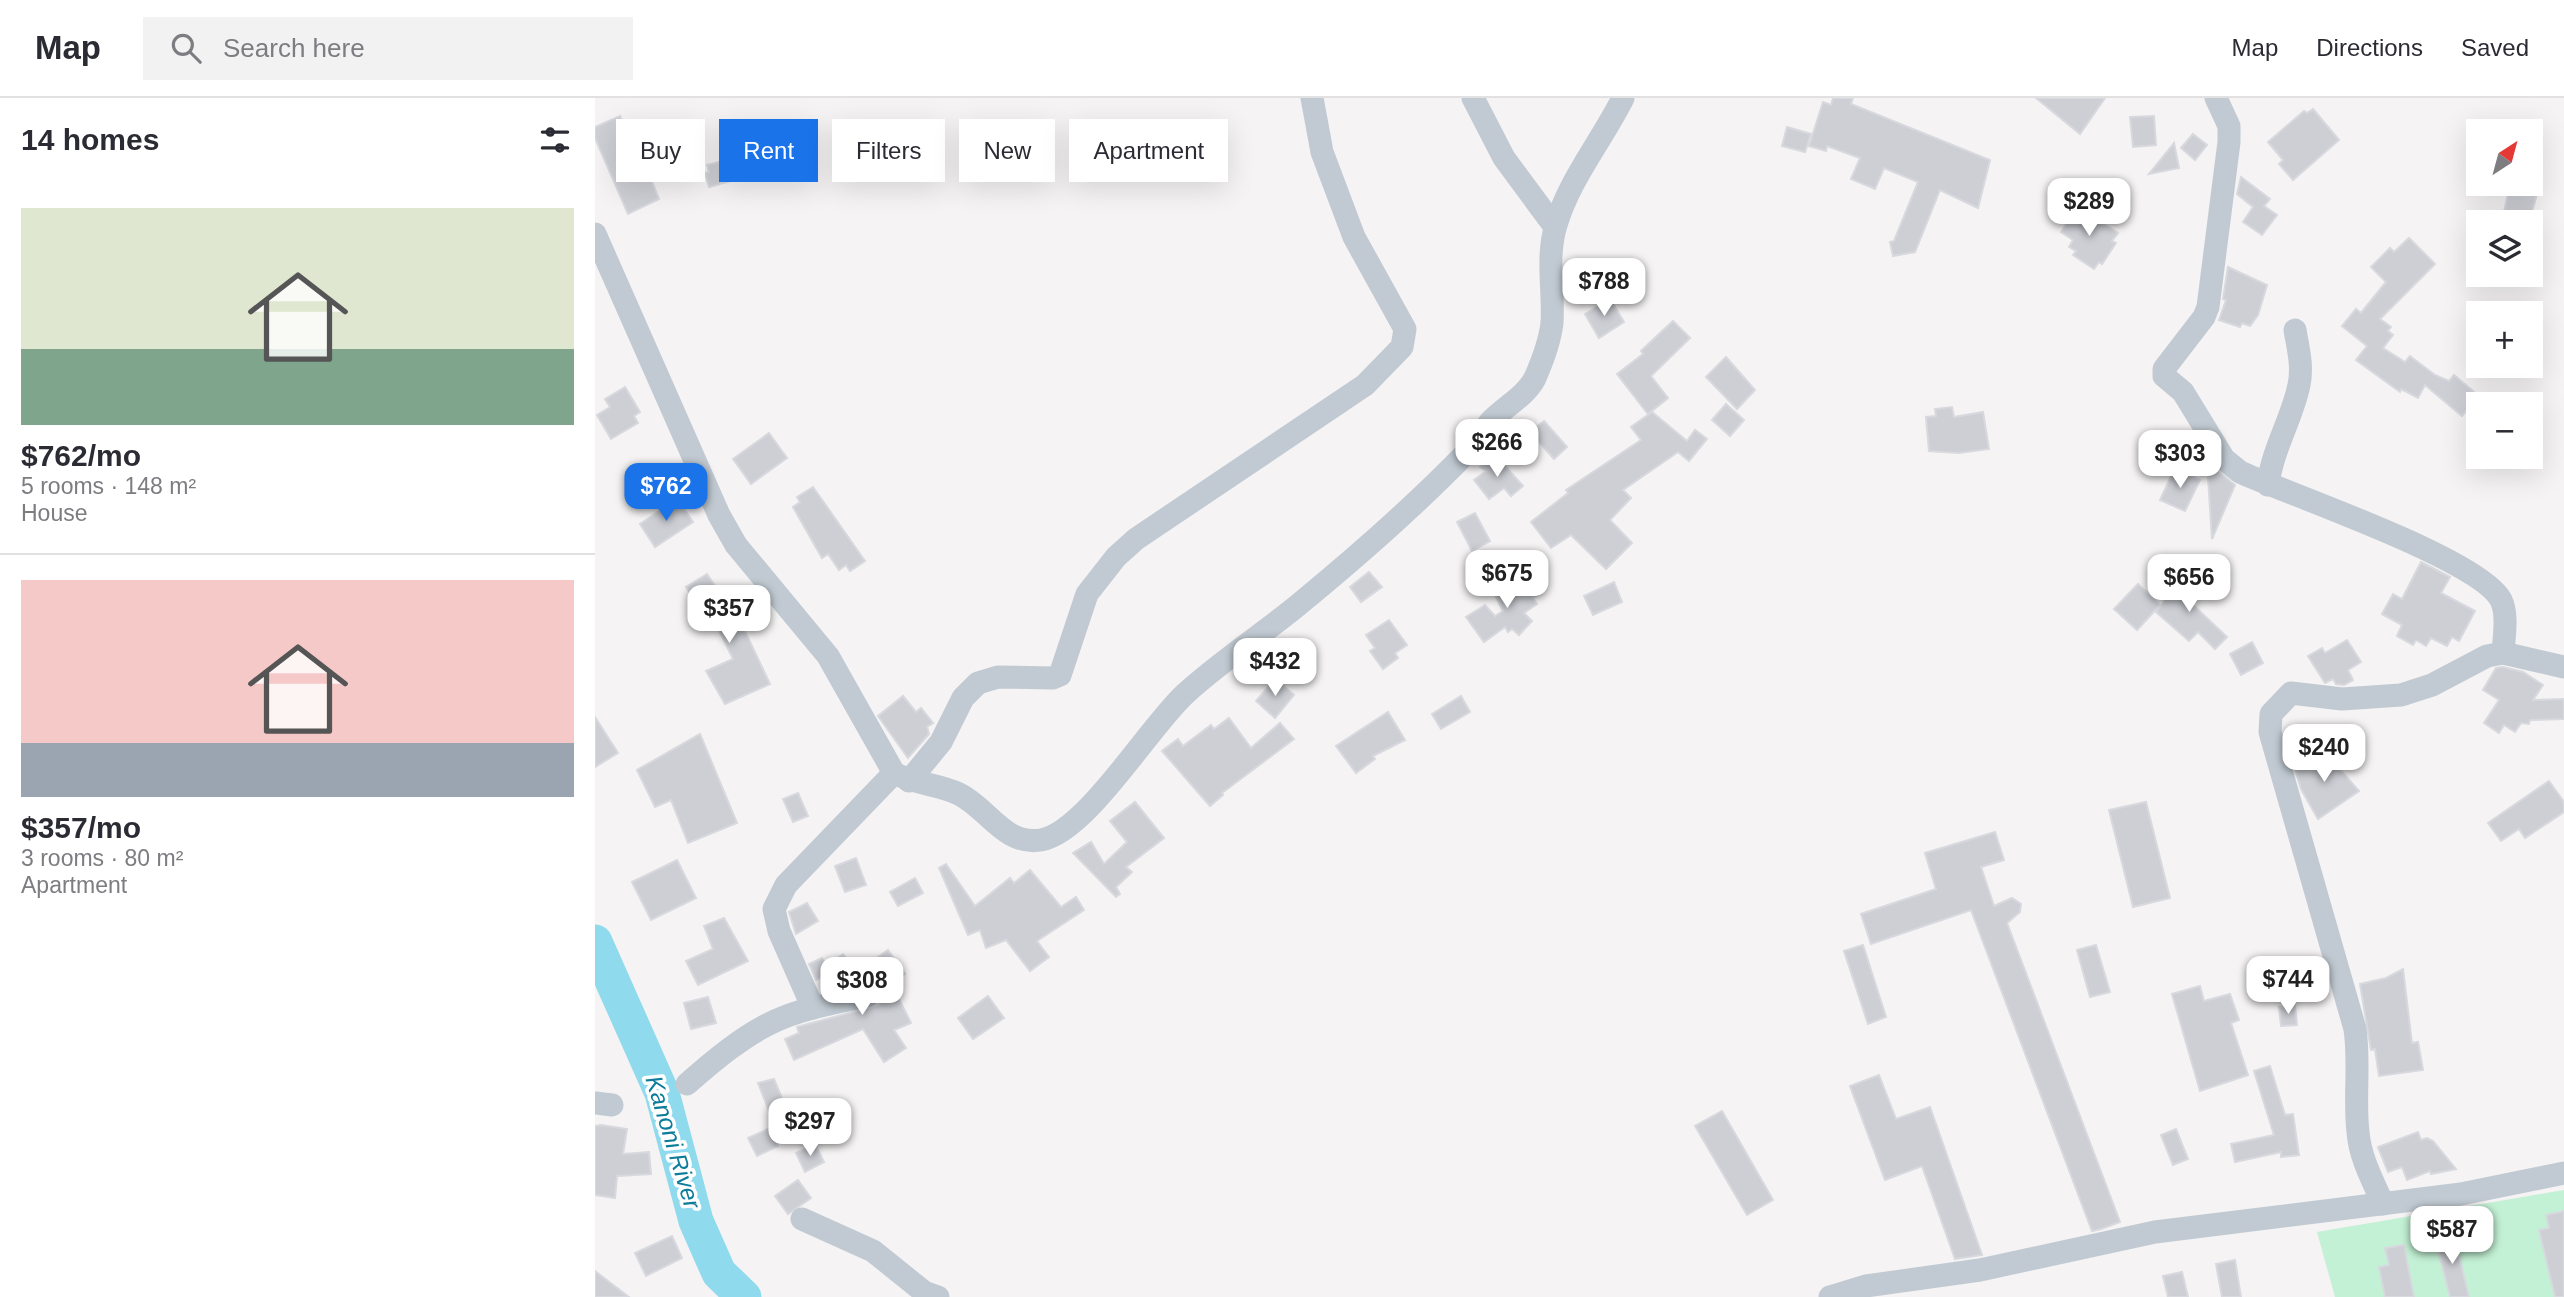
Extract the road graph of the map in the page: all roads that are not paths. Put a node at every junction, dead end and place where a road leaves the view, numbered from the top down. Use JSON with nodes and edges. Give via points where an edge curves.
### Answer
{"nodes":[{"id":1,"x":1311,"y":98,"type":"edge"},
{"id":2,"x":1472,"y":98,"type":"edge"},
{"id":3,"x":1623,"y":98,"type":"edge"},
{"id":4,"x":2216,"y":98,"type":"edge"},
{"id":5,"x":1555,"y":227,"type":"junction"},
{"id":6,"x":595,"y":234,"type":"edge"},
{"id":7,"x":2295,"y":330,"type":"dead end"},
{"id":8,"x":2268,"y":485,"type":"junction"},
{"id":9,"x":2503,"y":653,"type":"junction"},
{"id":10,"x":2564,"y":667,"type":"edge"},
{"id":11,"x":901,"y":777,"type":"junction"},
{"id":12,"x":869,"y":995,"type":"dead end"},
{"id":13,"x":813,"y":1007,"type":"junction"},
{"id":14,"x":687,"y":1084,"type":"dead end"},
{"id":15,"x":2564,"y":1173,"type":"edge"},
{"id":16,"x":2383,"y":1204,"type":"junction"},
{"id":17,"x":802,"y":1219,"type":"dead end"},
{"id":18,"x":938,"y":1297,"type":"edge"},
{"id":19,"x":1830,"y":1297,"type":"edge"}],
"edges":[{"from":1,"to":11,"type":"street","via":[[1322,152],[1354,237],[1405,330],[1402,347],[1365,386],[1136,539],[1087,594],[1060,675],[998,677],[978,683],[963,698],[941,742]]},
{"from":2,"to":5,"type":"street","via":[[1504,158]]},
{"from":3,"to":5,"type":"street"},
{"from":4,"to":8,"type":"street","via":[[2229,126],[2229,142],[2208,307],[2164,369],[2164,376],[2183,392],[2224,459]]},
{"from":5,"to":11,"type":"street","via":[[1552,323],[1528,389],[1373,541],[1185,694],[1079,816],[1057,834],[1022,840],[1009,835],[984,810],[957,793]]},
{"from":6,"to":11,"type":"street","via":[[719,515],[736,545],[828,656]]},
{"from":7,"to":8,"type":"street","via":[[2300,383]]},
{"from":8,"to":9,"type":"street","via":[[2409,541],[2484,582],[2502,601]]},
{"from":9,"to":10,"type":"street"},
{"from":9,"to":16,"type":"street","via":[[2401,695],[2342,699],[2291,693],[2271,715],[2270,732],[2355,1029],[2358,1132],[2363,1160]]},
{"from":11,"to":13,"type":"street","via":[[786,885],[775,901],[779,931]]},
{"from":12,"to":13,"type":"street"},
{"from":13,"to":14,"type":"street","via":[[774,1021]]},
{"from":15,"to":16,"type":"street"},
{"from":16,"to":19,"type":"street","via":[[2155,1232],[1980,1270],[1866,1286]]},
{"from":17,"to":18,"type":"street","via":[[873,1251],[924,1292]]}]}
